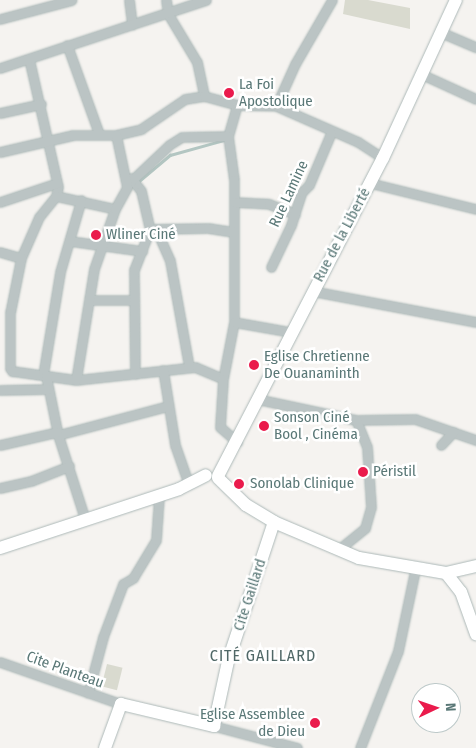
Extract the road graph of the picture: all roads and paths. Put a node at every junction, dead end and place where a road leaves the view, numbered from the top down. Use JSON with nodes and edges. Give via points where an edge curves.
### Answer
{"nodes":[{"id":1,"x":72,"y":0,"type":"edge"},
{"id":2,"x":129,"y":0,"type":"edge"},
{"id":3,"x":166,"y":0,"type":"edge"},
{"id":4,"x":206,"y":0,"type":"edge"},
{"id":5,"x":332,"y":0,"type":"edge"},
{"id":6,"x":456,"y":0,"type":"edge"},
{"id":7,"x":168,"y":14,"type":"junction"},
{"id":8,"x":0,"y":19,"type":"edge"},
{"id":9,"x":132,"y":26,"type":"junction"},
{"id":10,"x":440,"y":32,"type":"junction"},
{"id":11,"x":68,"y":45,"type":"junction"},
{"id":12,"x":476,"y":47,"type":"edge"},
{"id":13,"x":29,"y":59,"type":"junction"},
{"id":14,"x":0,"y":68,"type":"edge"},
{"id":15,"x":422,"y":74,"type":"junction"},
{"id":16,"x":204,"y":96,"type":"junction"},
{"id":17,"x":476,"y":98,"type":"edge"},
{"id":18,"x":41,"y":104,"type":"junction"},
{"id":19,"x":237,"y":105,"type":"junction"},
{"id":20,"x":276,"y":106,"type":"junction"},
{"id":21,"x":0,"y":114,"type":"edge"},
{"id":22,"x":331,"y":133,"type":"junction"},
{"id":23,"x":99,"y":134,"type":"junction"},
{"id":24,"x":116,"y":135,"type":"junction"},
{"id":25,"x":48,"y":140,"type":"junction"},
{"id":26,"x":229,"y":140,"type":"junction"},
{"id":27,"x":0,"y":152,"type":"edge"},
{"id":28,"x":383,"y":158,"type":"junction"},
{"id":29,"x":57,"y":182,"type":"junction"},
{"id":30,"x":129,"y":182,"type":"junction"},
{"id":31,"x":370,"y":183,"type":"junction"},
{"id":32,"x":56,"y":196,"type":"junction"},
{"id":33,"x":81,"y":200,"type":"junction"},
{"id":34,"x":0,"y":202,"type":"edge"},
{"id":35,"x":234,"y":202,"type":"junction"},
{"id":36,"x":115,"y":209,"type":"junction"},
{"id":37,"x":476,"y":210,"type":"edge"},
{"id":38,"x":295,"y":214,"type":"junction"},
{"id":39,"x":150,"y":229,"type":"junction"},
{"id":40,"x":234,"y":232,"type":"junction"},
{"id":41,"x":70,"y":241,"type":"junction"},
{"id":42,"x":102,"y":246,"type":"junction"},
{"id":43,"x":142,"y":250,"type":"junction"},
{"id":44,"x":0,"y":252,"type":"edge"},
{"id":45,"x":22,"y":258,"type":"junction"},
{"id":46,"x":271,"y":267,"type":"dead end"},
{"id":47,"x":312,"y":291,"type":"junction"},
{"id":48,"x":89,"y":300,"type":"junction"},
{"id":49,"x":134,"y":300,"type":"junction"},
{"id":50,"x":234,"y":322,"type":"junction"},
{"id":51,"x":476,"y":322,"type":"edge"},
{"id":52,"x":291,"y":332,"type":"junction"},
{"id":53,"x":189,"y":367,"type":"junction"},
{"id":54,"x":163,"y":370,"type":"junction"},
{"id":55,"x":135,"y":374,"type":"junction"},
{"id":56,"x":44,"y":376,"type":"junction"},
{"id":57,"x":76,"y":380,"type":"junction"},
{"id":58,"x":223,"y":380,"type":"junction"},
{"id":59,"x":48,"y":388,"type":"junction"},
{"id":60,"x":0,"y":390,"type":"edge"},
{"id":61,"x":258,"y":399,"type":"junction"},
{"id":62,"x":168,"y":406,"type":"junction"},
{"id":63,"x":356,"y":420,"type":"junction"},
{"id":64,"x":454,"y":432,"type":"junction"},
{"id":65,"x":58,"y":434,"type":"junction"},
{"id":66,"x":476,"y":440,"type":"edge"},
{"id":67,"x":237,"y":442,"type":"junction"},
{"id":68,"x":0,"y":445,"type":"edge"},
{"id":69,"x":441,"y":445,"type":"dead end"},
{"id":70,"x":69,"y":466,"type":"junction"},
{"id":71,"x":211,"y":478,"type":"junction"},
{"id":72,"x":0,"y":488,"type":"edge"},
{"id":73,"x":159,"y":496,"type":"junction"},
{"id":74,"x":85,"y":519,"type":"junction"},
{"id":75,"x":274,"y":522,"type":"junction"},
{"id":76,"x":0,"y":548,"type":"edge"},
{"id":77,"x":338,"y":550,"type":"junction"},
{"id":78,"x":476,"y":566,"type":"edge"},
{"id":79,"x":415,"y":570,"type":"junction"},
{"id":80,"x":446,"y":572,"type":"junction"},
{"id":81,"x":476,"y":634,"type":"edge"},
{"id":82,"x":0,"y":662,"type":"edge"},
{"id":83,"x":88,"y":693,"type":"junction"},
{"id":84,"x":122,"y":704,"type":"junction"},
{"id":85,"x":214,"y":726,"type":"junction"},
{"id":86,"x":105,"y":748,"type":"edge"},
{"id":87,"x":297,"y":748,"type":"edge"},
{"id":88,"x":360,"y":748,"type":"edge"}],
"edges":[{"from":1,"to":8,"type":"street"},
{"from":2,"to":9,"type":"street"},
{"from":3,"to":7,"type":"street"},
{"from":4,"to":7,"type":"street"},
{"from":5,"to":20,"type":"street","via":[[295,64]]},
{"from":6,"to":10,"type":"street","name":"Rue de la Liberté"},
{"from":7,"to":9,"type":"street"},
{"from":7,"to":16,"type":"street","via":[[197,62]]},
{"from":9,"to":11,"type":"street"},
{"from":10,"to":12,"type":"street"},
{"from":10,"to":15,"type":"street","name":"Rue de la Liberté"},
{"from":11,"to":13,"type":"street"},
{"from":11,"to":23,"type":"street"},
{"from":13,"to":14,"type":"street"},
{"from":13,"to":18,"type":"street"},
{"from":15,"to":17,"type":"street"},
{"from":15,"to":28,"type":"street","name":"Rue de la Liberté"},
{"from":16,"to":19,"type":"street"},
{"from":16,"to":24,"type":"street","via":[[185,100],[141,129]]},
{"from":18,"to":21,"type":"street"},
{"from":18,"to":25,"type":"street"},
{"from":19,"to":20,"type":"street"},
{"from":19,"to":26,"type":"street"},
{"from":20,"to":22,"type":"street"},
{"from":22,"to":28,"type":"street","via":[[358,142]]},
{"from":22,"to":38,"type":"street","name":"Rue Lamine","via":[[309,185],[302,192]]},
{"from":23,"to":24,"type":"street"},
{"from":23,"to":25,"type":"street"},
{"from":24,"to":30,"type":"street"},
{"from":25,"to":27,"type":"street"},
{"from":25,"to":29,"type":"street"},
{"from":26,"to":30,"type":"street","via":[[182,137]]},
{"from":26,"to":35,"type":"street"},
{"from":28,"to":31,"type":"street","name":"Rue de la Liberté"},
{"from":29,"to":32,"type":"street"},
{"from":29,"to":34,"type":"street"},
{"from":30,"to":36,"type":"street"},
{"from":30,"to":39,"type":"street","via":[[141,191]]},
{"from":31,"to":37,"type":"street"},
{"from":31,"to":47,"type":"street","name":"Rue de la Liberté"},
{"from":32,"to":33,"type":"street"},
{"from":32,"to":45,"type":"street","via":[[39,217]]},
{"from":33,"to":36,"type":"street"},
{"from":33,"to":41,"type":"street"},
{"from":35,"to":38,"type":"street","via":[[269,204]]},
{"from":35,"to":40,"type":"street"},
{"from":36,"to":42,"type":"street"},
{"from":38,"to":46,"type":"street","name":"Rue Lamine"},
{"from":39,"to":40,"type":"street","via":[[208,228]]},
{"from":39,"to":43,"type":"street"},
{"from":39,"to":53,"type":"street","via":[[158,236],[170,261]]},
{"from":40,"to":50,"type":"street"},
{"from":41,"to":42,"type":"street"},
{"from":41,"to":56,"type":"street","via":[[56,291]]},
{"from":42,"to":43,"type":"street"},
{"from":42,"to":48,"type":"street"},
{"from":43,"to":49,"type":"street","via":[[134,270]]},
{"from":44,"to":45,"type":"street"},
{"from":45,"to":56,"type":"street","via":[[10,313],[10,368]]},
{"from":47,"to":51,"type":"street"},
{"from":47,"to":52,"type":"street","name":"Rue de la Liberté"},
{"from":48,"to":49,"type":"street"},
{"from":48,"to":57,"type":"street"},
{"from":49,"to":55,"type":"street"},
{"from":50,"to":52,"type":"street"},
{"from":50,"to":58,"type":"street"},
{"from":52,"to":61,"type":"street","name":"Rue de la Liberté"},
{"from":53,"to":54,"type":"street"},
{"from":53,"to":58,"type":"street"},
{"from":54,"to":55,"type":"street"},
{"from":54,"to":62,"type":"street"},
{"from":55,"to":57,"type":"street"},
{"from":56,"to":57,"type":"street"},
{"from":56,"to":59,"type":"street"},
{"from":58,"to":67,"type":"street","via":[[220,427]]},
{"from":59,"to":60,"type":"street"},
{"from":59,"to":65,"type":"street"},
{"from":61,"to":63,"type":"street"},
{"from":61,"to":67,"type":"street","name":"Rue de la Liberté"},
{"from":62,"to":65,"type":"street"},
{"from":62,"to":71,"type":"street","via":[[175,445]]},
{"from":63,"to":64,"type":"street","via":[[414,418]]},
{"from":63,"to":77,"type":"street","via":[[367,447],[371,507],[365,528]]},
{"from":64,"to":66,"type":"street"},
{"from":64,"to":69,"type":"street"},
{"from":65,"to":68,"type":"street"},
{"from":65,"to":70,"type":"street"},
{"from":67,"to":71,"type":"street","name":"Rue de la Liberté"},
{"from":70,"to":72,"type":"street","via":[[31,481]]},
{"from":70,"to":74,"type":"street"},
{"from":71,"to":73,"type":"street"},
{"from":71,"to":75,"type":"street"},
{"from":73,"to":74,"type":"street"},
{"from":73,"to":83,"type":"street","via":[[156,540],[133,578],[123,584],[103,638]]},
{"from":74,"to":76,"type":"street"},
{"from":75,"to":77,"type":"street"},
{"from":75,"to":85,"type":"street","name":"Cite Gaillard","via":[[228,661]]},
{"from":77,"to":79,"type":"street","via":[[373,562]]},
{"from":78,"to":80,"type":"street"},
{"from":79,"to":80,"type":"street"},
{"from":79,"to":88,"type":"street","via":[[398,651]]},
{"from":80,"to":81,"type":"street","via":[[460,592]]},
{"from":82,"to":83,"type":"street","name":"Cite Planteau"},
{"from":83,"to":84,"type":"street","name":"Cite Planteau"},
{"from":84,"to":85,"type":"street"},
{"from":84,"to":86,"type":"street"},
{"from":85,"to":87,"type":"street"}]}
